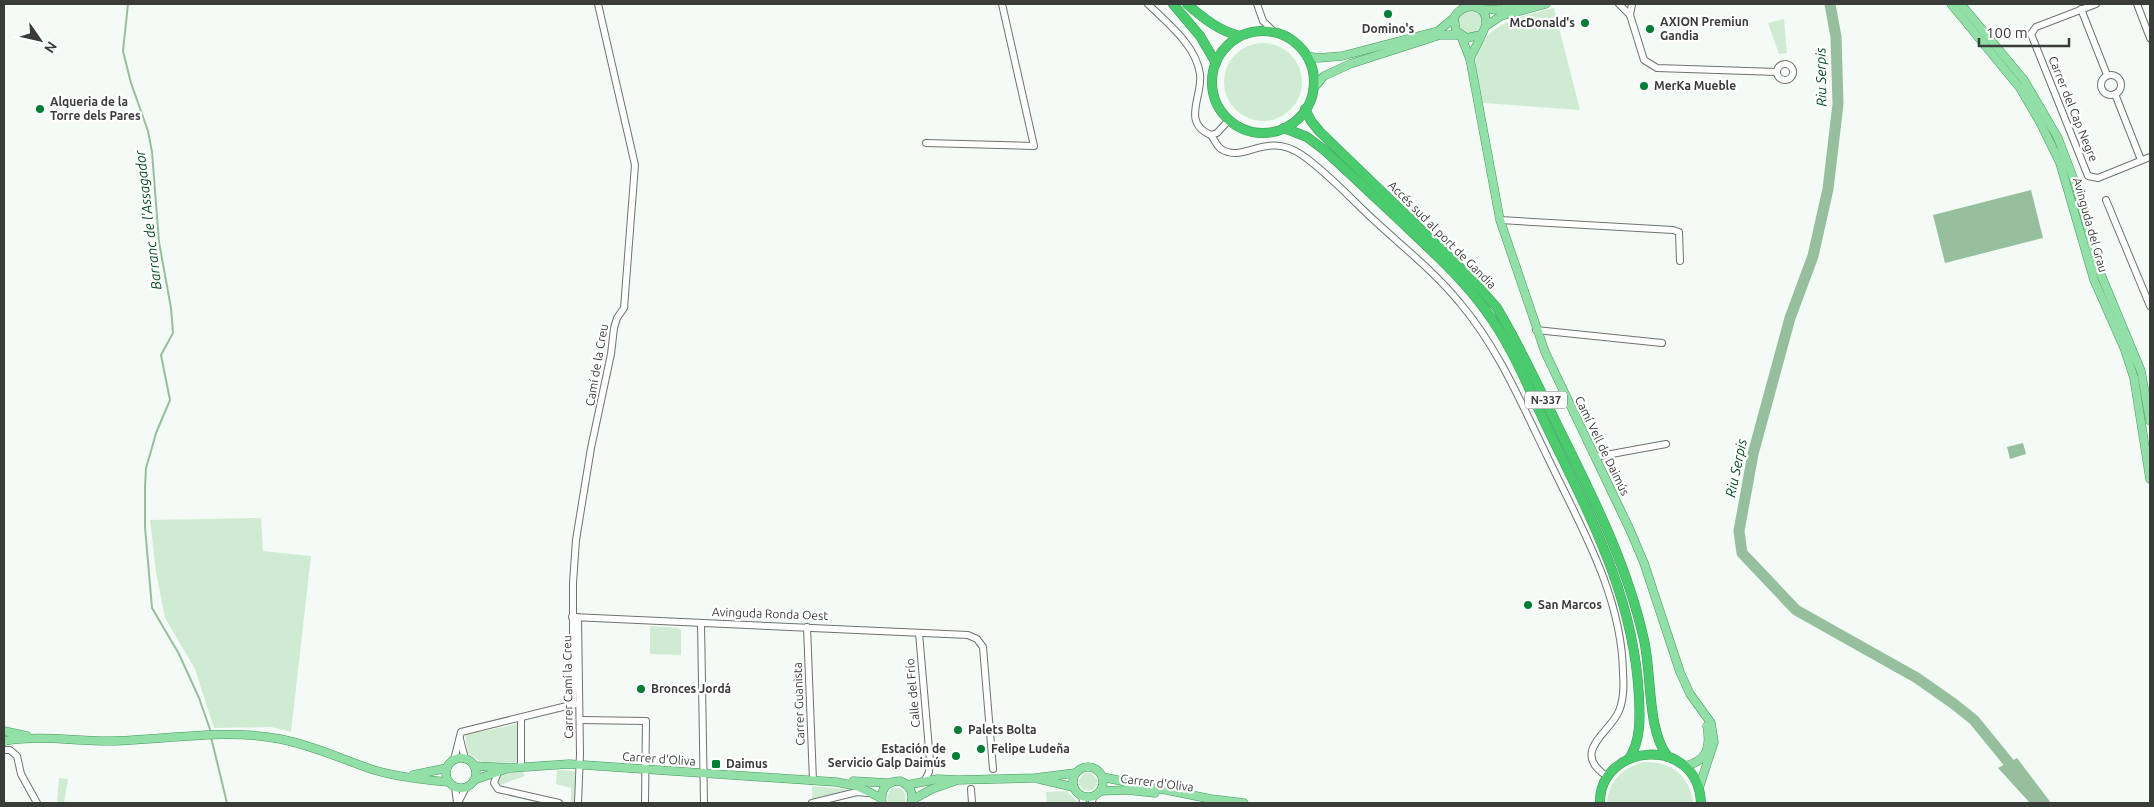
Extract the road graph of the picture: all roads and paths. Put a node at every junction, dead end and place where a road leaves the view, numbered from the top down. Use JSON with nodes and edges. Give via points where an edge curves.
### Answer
{"nodes":[{"id":1,"x":598,"y":4,"type":"edge"},
{"id":2,"x":1002,"y":4,"type":"edge"},
{"id":3,"x":1148,"y":4,"type":"edge"},
{"id":4,"x":1173,"y":4,"type":"edge"},
{"id":5,"x":1187,"y":4,"type":"edge"},
{"id":6,"x":1256,"y":4,"type":"edge"},
{"id":7,"x":1524,"y":4,"type":"edge"},
{"id":8,"x":1546,"y":4,"type":"edge"},
{"id":9,"x":1619,"y":4,"type":"edge"},
{"id":10,"x":1632,"y":4,"type":"edge"},
{"id":11,"x":1951,"y":4,"type":"edge"},
{"id":12,"x":1961,"y":4,"type":"edge"},
{"id":13,"x":2096,"y":4,"type":"edge"},
{"id":14,"x":2136,"y":4,"type":"edge"},
{"id":15,"x":1453,"y":5,"type":"dead end"},
{"id":16,"x":1475,"y":6,"type":"edge"},
{"id":17,"x":2081,"y":9,"type":"junction"},
{"id":18,"x":1630,"y":15,"type":"junction"},
{"id":19,"x":1455,"y":16,"type":"junction"},
{"id":20,"x":1486,"y":26,"type":"junction"},
{"id":21,"x":1274,"y":32,"type":"junction"},
{"id":22,"x":1480,"y":35,"type":"junction"},
{"id":23,"x":1240,"y":36,"type":"junction"},
{"id":24,"x":1460,"y":36,"type":"junction"},
{"id":25,"x":2150,"y":38,"type":"edge"},
{"id":26,"x":1306,"y":56,"type":"junction"},
{"id":27,"x":1470,"y":59,"type":"junction"},
{"id":28,"x":1216,"y":63,"type":"junction"},
{"id":29,"x":1777,"y":72,"type":"dead end"},
{"id":30,"x":2107,"y":75,"type":"junction"},
{"id":31,"x":1313,"y":89,"type":"junction"},
{"id":32,"x":2115,"y":94,"type":"junction"},
{"id":33,"x":1305,"y":109,"type":"junction"},
{"id":34,"x":1229,"y":120,"type":"junction"},
{"id":35,"x":1284,"y":128,"type":"junction"},
{"id":36,"x":1211,"y":135,"type":"junction"},
{"id":37,"x":926,"y":142,"type":"dead end"},
{"id":38,"x":2150,"y":156,"type":"edge"},
{"id":39,"x":2141,"y":160,"type":"junction"},
{"id":40,"x":2106,"y":200,"type":"dead end"},
{"id":41,"x":1500,"y":220,"type":"junction"},
{"id":42,"x":1680,"y":261,"type":"dead end"},
{"id":43,"x":2150,"y":306,"type":"edge"},
{"id":44,"x":1536,"y":330,"type":"junction"},
{"id":45,"x":1662,"y":343,"type":"dead end"},
{"id":46,"x":2150,"y":421,"type":"edge"},
{"id":47,"x":1666,"y":444,"type":"dead end"},
{"id":48,"x":1595,"y":457,"type":"junction"},
{"id":49,"x":2150,"y":479,"type":"edge"},
{"id":50,"x":575,"y":617,"type":"junction"},
{"id":51,"x":701,"y":623,"type":"junction"},
{"id":52,"x":807,"y":627,"type":"junction"},
{"id":53,"x":919,"y":633,"type":"junction"},
{"id":54,"x":576,"y":704,"type":"junction"},
{"id":55,"x":1705,"y":714,"type":"junction"},
{"id":56,"x":521,"y":719,"type":"junction"},
{"id":57,"x":580,"y":720,"type":"junction"},
{"id":58,"x":4,"y":731,"type":"edge"},
{"id":59,"x":459,"y":735,"type":"junction"},
{"id":60,"x":34,"y":738,"type":"junction"},
{"id":61,"x":4,"y":741,"type":"edge"},
{"id":62,"x":4,"y":750,"type":"edge"},
{"id":63,"x":1668,"y":757,"type":"junction"},
{"id":64,"x":465,"y":759,"type":"junction"},
{"id":65,"x":1629,"y":759,"type":"junction"},
{"id":66,"x":454,"y":760,"type":"junction"},
{"id":67,"x":579,"y":761,"type":"junction"},
{"id":68,"x":645,"y":765,"type":"junction"},
{"id":69,"x":474,"y":766,"type":"junction"},
{"id":70,"x":1684,"y":766,"type":"junction"},
{"id":71,"x":521,"y":767,"type":"junction"},
{"id":72,"x":447,"y":768,"type":"junction"},
{"id":73,"x":511,"y":768,"type":"junction"},
{"id":74,"x":993,"y":769,"type":"dead end"},
{"id":75,"x":498,"y":772,"type":"junction"},
{"id":76,"x":704,"y":773,"type":"junction"},
{"id":77,"x":1075,"y":773,"type":"junction"},
{"id":78,"x":408,"y":776,"type":"junction"},
{"id":79,"x":813,"y":777,"type":"junction"},
{"id":80,"x":1102,"y":777,"type":"junction"},
{"id":81,"x":1608,"y":777,"type":"junction"},
{"id":82,"x":1035,"y":778,"type":"junction"},
{"id":83,"x":474,"y":780,"type":"junction"},
{"id":84,"x":925,"y":780,"type":"junction"},
{"id":85,"x":957,"y":780,"type":"junction"},
{"id":86,"x":836,"y":782,"type":"junction"},
{"id":87,"x":452,"y":784,"type":"junction"},
{"id":88,"x":888,"y":784,"type":"junction"},
{"id":89,"x":907,"y":785,"type":"junction"},
{"id":90,"x":1073,"y":787,"type":"junction"},
{"id":91,"x":466,"y":788,"type":"junction"},
{"id":92,"x":972,"y":788,"type":"dead end"},
{"id":93,"x":1699,"y":788,"type":"junction"},
{"id":94,"x":1100,"y":791,"type":"junction"},
{"id":95,"x":1211,"y":799,"type":"junction"},
{"id":96,"x":528,"y":800,"type":"edge"},
{"id":97,"x":1082,"y":800,"type":"edge"},
{"id":98,"x":1092,"y":800,"type":"edge"},
{"id":99,"x":911,"y":801,"type":"edge"},
{"id":100,"x":882,"y":802,"type":"edge"},
{"id":101,"x":1599,"y":802,"type":"edge"},
{"id":102,"x":37,"y":803,"type":"edge"},
{"id":103,"x":458,"y":803,"type":"edge"},
{"id":104,"x":559,"y":803,"type":"edge"},
{"id":105,"x":578,"y":803,"type":"edge"},
{"id":106,"x":645,"y":803,"type":"edge"},
{"id":107,"x":704,"y":803,"type":"edge"},
{"id":108,"x":812,"y":803,"type":"edge"},
{"id":109,"x":972,"y":803,"type":"edge"},
{"id":110,"x":1244,"y":803,"type":"edge"},
{"id":111,"x":1701,"y":803,"type":"edge"}],
"edges":[{"from":1,"to":50,"type":"street","name":"Camí de la Creu","via":[[635,165],[624,308],[614,328],[584,485],[574,558]]},
{"from":2,"to":37,"type":"street","via":[[1034,146]]},
{"from":3,"to":36,"type":"street","via":[[1194,54],[1200,74],[1195,117],[1203,132]]},
{"from":4,"to":28,"type":"highway","via":[[1208,47]]},
{"from":5,"to":23,"type":"highway","via":[[1229,34]]},
{"from":6,"to":21,"type":"street","via":[[1263,21]]},
{"from":7,"to":16,"type":"main road","via":[[1500,10]]},
{"from":8,"to":20,"type":"main road","via":[[1501,16]]},
{"from":9,"to":18,"type":"street"},
{"from":10,"to":18,"type":"street"},
{"from":11,"to":49,"type":"main road","name":"Avinguda del Grau","via":[[2020,88],[2060,163],[2094,280],[2132,372]]},
{"from":12,"to":46,"type":"main road","name":"Avinguda del Grau","via":[[2024,80],[2058,138],[2078,188],[2099,270],[2144,382]]},
{"from":13,"to":17,"type":"street"},
{"from":14,"to":25,"type":"street"},
{"from":15,"to":19,"type":"main road"},
{"from":16,"to":19,"type":"main road","via":[[1463,7]]},
{"from":16,"to":20,"type":"main road","via":[[1485,16]]},
{"from":17,"to":30,"type":"street"},
{"from":17,"to":39,"type":"street","name":"Carrer del Cap Negre","via":[[2036,27],[2031,34],[2091,178]]},
{"from":18,"to":29,"type":"street","via":[[1642,56],[1657,68]]},
{"from":19,"to":24,"type":"main road","via":[[1454,27]]},
{"from":19,"to":26,"type":"main road","via":[[1438,31],[1408,40],[1342,56]]},
{"from":20,"to":22,"type":"main road"},
{"from":21,"to":23,"type":"highway","via":[[1256,31]]},
{"from":21,"to":26,"type":"highway","via":[[1296,43]]},
{"from":22,"to":24,"type":"main road","via":[[1472,39]]},
{"from":22,"to":27,"type":"main road"},
{"from":23,"to":28,"type":"highway"},
{"from":24,"to":27,"type":"main road","name":"Camí Vell de Daimús"},
{"from":24,"to":31,"type":"main road","via":[[1440,35],[1350,64],[1324,76]]},
{"from":26,"to":31,"type":"highway","via":[[1313,72]]},
{"from":27,"to":41,"type":"main road","name":"Camí Vell de Daimús"},
{"from":28,"to":34,"type":"highway","via":[[1212,80],[1215,98]]},
{"from":30,"to":32,"type":"street","via":[[2114,74],[2121,81]]},
{"from":30,"to":32,"type":"street","via":[[2101,80],[2101,88],[2108,95]]},
{"from":31,"to":33,"type":"highway"},
{"from":32,"to":39,"type":"street"},
{"from":33,"to":35,"type":"highway"},
{"from":33,"to":63,"type":"highway","name":"Accés sud al port de Gandia","number":"N-337","via":[[1320,132],[1469,276],[1506,322],[1592,492],[1623,568],[1644,641],[1653,722],[1660,747]]},
{"from":34,"to":35,"type":"highway","via":[[1256,132]]},
{"from":34,"to":36,"type":"street"},
{"from":35,"to":65,"type":"highway","name":"Accés sud al port de Gandia","number":"N-337","via":[[1307,137],[1323,149],[1424,244],[1481,303],[1510,348],[1590,515],[1620,591],[1634,645],[1638,686],[1639,729]]},
{"from":36,"to":81,"type":"street","via":[[1220,149],[1235,153],[1277,144],[1302,155],[1459,301],[1501,362],[1586,537],[1606,582],[1617,618],[1623,655],[1622,702],[1593,752],[1595,763]]},
{"from":38,"to":39,"type":"street"},
{"from":40,"to":43,"type":"street"},
{"from":41,"to":42,"type":"street","via":[[1673,230],[1678,232]]},
{"from":41,"to":44,"type":"main road","name":"Camí Vell de Daimús"},
{"from":44,"to":45,"type":"street"},
{"from":44,"to":48,"type":"main road","name":"Camí Vell de Daimús"},
{"from":47,"to":48,"type":"street"},
{"from":48,"to":55,"type":"main road","name":"Camí Vell de Daimús","via":[[1644,563],[1680,672],[1690,694]]},
{"from":50,"to":51,"type":"street","name":"Avinguda Ronda Oest"},
{"from":50,"to":54,"type":"street","name":"Carrer Camí la Creu"},
{"from":51,"to":52,"type":"street","name":"Avinguda Ronda Oest"},
{"from":51,"to":76,"type":"street"},
{"from":52,"to":53,"type":"street","name":"Avinguda Ronda Oest"},
{"from":52,"to":79,"type":"street","name":"Carrer Guanista"},
{"from":53,"to":74,"type":"street","name":"Avinguda Ronda Oest","via":[[968,635],[979,642],[984,651]]},
{"from":53,"to":84,"type":"street","name":"Calle del Frío","via":[[930,758]]},
{"from":54,"to":56,"type":"street"},
{"from":54,"to":57,"type":"street","name":"Carrer Camí la Creu"},
{"from":55,"to":70,"type":"main road","name":"Camí Vell de Daimús","via":[[1708,744],[1703,758]]},
{"from":55,"to":93,"type":"main road","via":[[1711,722],[1714,742]]},
{"from":56,"to":59,"type":"street"},
{"from":56,"to":71,"type":"street"},
{"from":57,"to":67,"type":"street","name":"Carrer Camí la Creu"},
{"from":57,"to":68,"type":"street","via":[[646,720]]},
{"from":58,"to":60,"type":"main road"},
{"from":59,"to":64,"type":"street"},
{"from":59,"to":66,"type":"street"},
{"from":60,"to":61,"type":"main road"},
{"from":60,"to":78,"type":"main road","via":[[108,741],[248,735],[286,740],[372,769]]},
{"from":62,"to":102,"type":"street","via":[[10,750],[17,756],[21,774]]},
{"from":63,"to":65,"type":"highway","via":[[1641,754]]},
{"from":63,"to":70,"type":"highway"},
{"from":64,"to":66,"type":"main road"},
{"from":64,"to":69,"type":"main road"},
{"from":65,"to":81,"type":"highway"},
{"from":66,"to":72,"type":"main road"},
{"from":67,"to":68,"type":"main road","name":"Carrer d'Oliva"},
{"from":67,"to":71,"type":"main road","name":"Carrer d'Oliva"},
{"from":67,"to":105,"type":"street","name":"Carrer Camí la Creu"},
{"from":68,"to":76,"type":"main road","name":"Carrer d'Oliva"},
{"from":68,"to":106,"type":"street"},
{"from":69,"to":73,"type":"main road","name":"Carrer d'Oliva"},
{"from":69,"to":83,"type":"main road"},
{"from":70,"to":93,"type":"highway"},
{"from":71,"to":73,"type":"main road","name":"Carrer d'Oliva"},
{"from":72,"to":78,"type":"main road"},
{"from":72,"to":87,"type":"main road","via":[[447,778]]},
{"from":73,"to":75,"type":"main road","name":"Carrer d'Oliva"},
{"from":75,"to":83,"type":"main road","name":"Carrer d'Oliva"},
{"from":75,"to":96,"type":"street","via":[[494,784],[500,790]]},
{"from":76,"to":79,"type":"main road","name":"Carrer d'Oliva"},
{"from":76,"to":107,"type":"street"},
{"from":77,"to":80,"type":"main road","via":[[1087,767]]},
{"from":77,"to":82,"type":"main road"},
{"from":77,"to":90,"type":"main road"},
{"from":78,"to":87,"type":"main road"},
{"from":79,"to":86,"type":"main road","name":"Carrer d'Oliva"},
{"from":80,"to":94,"type":"main road"},
{"from":80,"to":95,"type":"main road","name":"Carrer d'Oliva"},
{"from":81,"to":101,"type":"highway"},
{"from":82,"to":85,"type":"main road"},
{"from":82,"to":90,"type":"main road"},
{"from":83,"to":91,"type":"main road"},
{"from":84,"to":85,"type":"main road"},
{"from":84,"to":89,"type":"main road"},
{"from":85,"to":99,"type":"main road"},
{"from":86,"to":88,"type":"main road","name":"Carrer d'Oliva"},
{"from":86,"to":100,"type":"main road","name":"Carrer d'Oliva","via":[[857,786]]},
{"from":87,"to":91,"type":"main road"},
{"from":87,"to":103,"type":"street"},
{"from":88,"to":89,"type":"main road","name":"Carrer d'Oliva","via":[[900,781]]},
{"from":88,"to":100,"type":"main road","via":[[882,790]]},
{"from":89,"to":99,"type":"main road"},
{"from":90,"to":97,"type":"main road"},
{"from":91,"to":103,"type":"street"},
{"from":92,"to":109,"type":"street"},
{"from":93,"to":111,"type":"highway"},
{"from":94,"to":95,"type":"main road","name":"Carrer d'Oliva","via":[[1127,790]]},
{"from":94,"to":98,"type":"main road"},
{"from":95,"to":110,"type":"main road","name":"Carrer d'Oliva"},
{"from":96,"to":104,"type":"street"},
{"from":97,"to":98,"type":"main road"},
{"from":100,"to":108,"type":"street","via":[[862,792]]}]}
